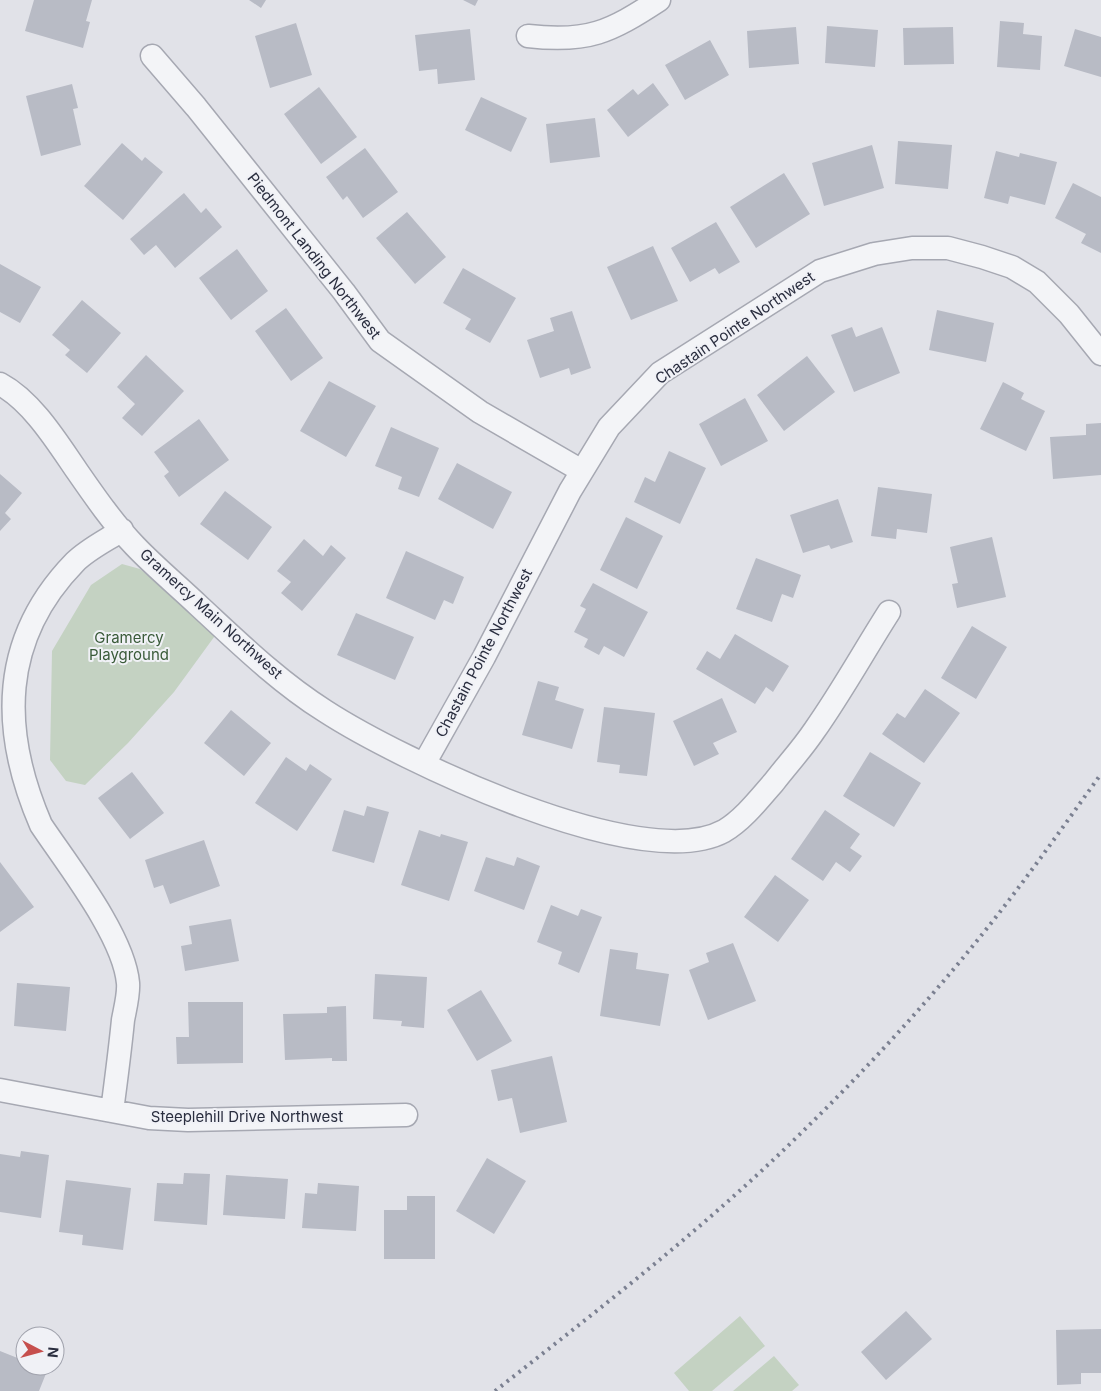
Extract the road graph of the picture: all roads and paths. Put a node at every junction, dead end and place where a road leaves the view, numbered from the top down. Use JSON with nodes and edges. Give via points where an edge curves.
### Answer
{"nodes":[{"id":1,"x":659,"y":0,"type":"edge"},
{"id":2,"x":528,"y":36,"type":"dead end"},
{"id":3,"x":152,"y":56,"type":"dead end"},
{"id":4,"x":1101,"y":354,"type":"edge"},
{"id":5,"x":0,"y":384,"type":"edge"},
{"id":6,"x":582,"y":471,"type":"junction"},
{"id":7,"x":122,"y":530,"type":"junction"},
{"id":8,"x":889,"y":612,"type":"dead end"},
{"id":9,"x":424,"y":764,"type":"junction"},
{"id":10,"x":0,"y":1090,"type":"edge"},
{"id":11,"x":112,"y":1111,"type":"junction"},
{"id":12,"x":406,"y":1115,"type":"dead end"}],
"edges":[{"from":1,"to":2,"type":"street","via":[[623,24],[588,37],[550,39]]},
{"from":3,"to":6,"type":"street","name":"Piedmont Landing Northwest","via":[[380,341],[480,412]]},
{"from":4,"to":6,"type":"street","name":"Chastain Pointe Northwest","via":[[1037,282],[1012,267],[948,248],[912,248],[874,254],[820,271],[660,373],[609,427]]},
{"from":5,"to":7,"type":"street","name":"Gramercy Main Northwest","via":[[47,428]]},
{"from":6,"to":9,"type":"street","name":"Chastain Pointe Northwest"},
{"from":7,"to":9,"type":"street","name":"Gramercy Main Northwest","via":[[135,546],[254,657],[322,710],[391,750]]},
{"from":7,"to":11,"type":"street","via":[[76,561],[42,598],[20,633],[6,676],[4,705],[6,740],[18,784],[118,946],[128,983]]},
{"from":8,"to":9,"type":"street","name":"Gramercy Main Northwest","via":[[813,733],[758,802],[725,831],[697,841],[657,842],[594,830],[500,798]]},
{"from":10,"to":11,"type":"street","name":"Steeplehill Drive Northwest"},
{"from":11,"to":12,"type":"street","name":"Steeplehill Drive Northwest","via":[[149,1118],[188,1120]]}]}
